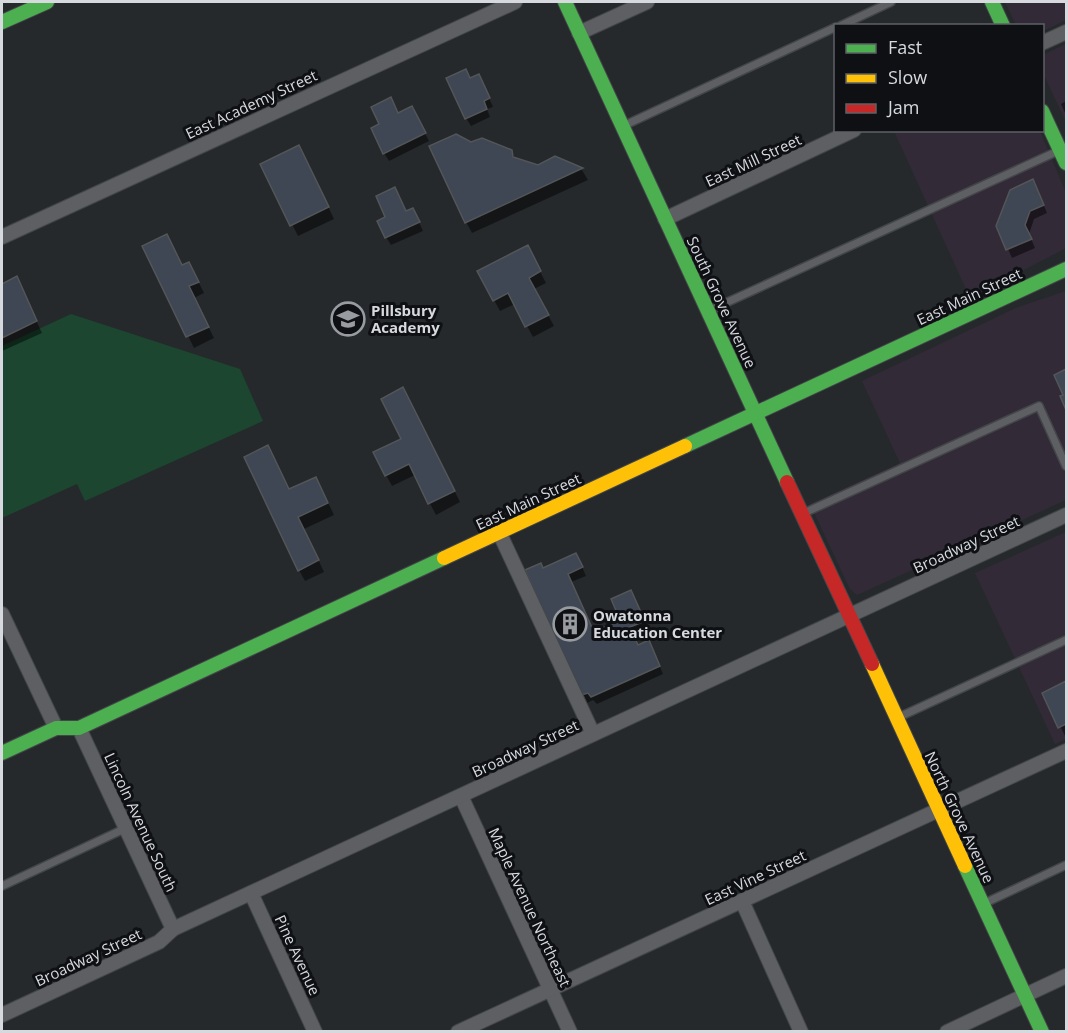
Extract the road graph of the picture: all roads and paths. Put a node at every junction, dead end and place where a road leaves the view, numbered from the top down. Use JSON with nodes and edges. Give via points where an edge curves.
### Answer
{"nodes":[{"id":1,"x":515,"y":2,"type":"edge"},
{"id":2,"x":565,"y":2,"type":"edge"},
{"id":3,"x":647,"y":2,"type":"edge"},
{"id":4,"x":891,"y":2,"type":"edge"},
{"id":5,"x":992,"y":2,"type":"edge"},
{"id":6,"x":37,"y":4,"type":"edge"},
{"id":7,"x":2,"y":22,"type":"edge"},
{"id":8,"x":844,"y":24,"type":"edge"},
{"id":9,"x":1002,"y":24,"type":"edge"},
{"id":10,"x":834,"y":28,"type":"edge"},
{"id":11,"x":1066,"y":32,"type":"edge"},
{"id":12,"x":579,"y":33,"type":"junction"},
{"id":13,"x":1044,"y":42,"type":"edge"},
{"id":14,"x":1044,"y":115,"type":"edge"},
{"id":15,"x":622,"y":126,"type":"junction"},
{"id":16,"x":850,"y":132,"type":"edge"},
{"id":17,"x":1064,"y":156,"type":"edge"},
{"id":18,"x":665,"y":219,"type":"junction"},
{"id":19,"x":2,"y":237,"type":"edge"},
{"id":20,"x":1066,"y":269,"type":"edge"},
{"id":21,"x":707,"y":311,"type":"junction"},
{"id":22,"x":755,"y":413,"type":"junction"},
{"id":23,"x":1066,"y":466,"type":"edge"},
{"id":24,"x":801,"y":514,"type":"junction"},
{"id":25,"x":1066,"y":515,"type":"edge"},
{"id":26,"x":499,"y":532,"type":"junction"},
{"id":27,"x":2,"y":614,"type":"edge"},
{"id":28,"x":849,"y":616,"type":"junction"},
{"id":29,"x":1066,"y":640,"type":"edge"},
{"id":30,"x":896,"y":718,"type":"junction"},
{"id":31,"x":56,"y":728,"type":"junction"},
{"id":32,"x":79,"y":728,"type":"junction"},
{"id":33,"x":593,"y":734,"type":"junction"},
{"id":34,"x":1066,"y":752,"type":"edge"},
{"id":35,"x":2,"y":753,"type":"edge"},
{"id":36,"x":461,"y":796,"type":"junction"},
{"id":37,"x":939,"y":810,"type":"junction"},
{"id":38,"x":124,"y":829,"type":"junction"},
{"id":39,"x":1066,"y":865,"type":"edge"},
{"id":40,"x":2,"y":886,"type":"edge"},
{"id":41,"x":251,"y":893,"type":"junction"},
{"id":42,"x":742,"y":901,"type":"junction"},
{"id":43,"x":982,"y":904,"type":"junction"},
{"id":44,"x":173,"y":929,"type":"junction"},
{"id":45,"x":1066,"y":976,"type":"edge"},
{"id":46,"x":550,"y":989,"type":"junction"},
{"id":47,"x":1025,"y":996,"type":"junction"},
{"id":48,"x":2,"y":1015,"type":"edge"},
{"id":49,"x":315,"y":1032,"type":"edge"},
{"id":50,"x":458,"y":1032,"type":"edge"},
{"id":51,"x":570,"y":1032,"type":"edge"},
{"id":52,"x":801,"y":1032,"type":"edge"},
{"id":53,"x":947,"y":1032,"type":"edge"},
{"id":54,"x":1042,"y":1032,"type":"edge"}],
"edges":[{"from":1,"to":19,"type":"street","name":"East Academy Street"},
{"from":2,"to":12,"type":"street","name":"South Grove Avenue"},
{"from":3,"to":12,"type":"street"},
{"from":4,"to":8,"type":"lane"},
{"from":5,"to":9,"type":"street"},
{"from":6,"to":7,"type":"street"},
{"from":10,"to":15,"type":"lane"},
{"from":11,"to":13,"type":"street"},
{"from":12,"to":15,"type":"street","name":"South Grove Avenue"},
{"from":14,"to":17,"type":"street"},
{"from":15,"to":18,"type":"street","name":"South Grove Avenue"},
{"from":16,"to":18,"type":"street","name":"East Mill Street"},
{"from":17,"to":21,"type":"lane"},
{"from":18,"to":21,"type":"street","name":"South Grove Avenue"},
{"from":20,"to":22,"type":"street","name":"East Main Street"},
{"from":21,"to":22,"type":"street","name":"South Grove Avenue"},
{"from":22,"to":24,"type":"street","name":"South Grove Avenue"},
{"from":22,"to":26,"type":"street","name":"East Main Street"},
{"from":23,"to":24,"type":"lane","via":[[1039,406]]},
{"from":24,"to":28,"type":"street","name":"South Grove Avenue"},
{"from":25,"to":28,"type":"street","name":"Broadway Street"},
{"from":26,"to":32,"type":"street","name":"East Main Street"},
{"from":26,"to":33,"type":"street"},
{"from":27,"to":31,"type":"street"},
{"from":28,"to":30,"type":"street","name":"North Grove Avenue"},
{"from":28,"to":33,"type":"street","name":"Broadway Street"},
{"from":29,"to":30,"type":"lane"},
{"from":30,"to":37,"type":"street","name":"North Grove Avenue"},
{"from":31,"to":32,"type":"street","name":"East Main Street"},
{"from":31,"to":35,"type":"street","name":"East Main Street"},
{"from":32,"to":38,"type":"street","name":"Lincoln Avenue South"},
{"from":33,"to":36,"type":"street","name":"Broadway Street"},
{"from":34,"to":37,"type":"street","name":"East Vine Street"},
{"from":36,"to":41,"type":"street","name":"Broadway Street"},
{"from":36,"to":46,"type":"street","name":"Maple Avenue Northeast"},
{"from":37,"to":42,"type":"street","name":"East Vine Street"},
{"from":37,"to":43,"type":"street","name":"North Grove Avenue"},
{"from":38,"to":40,"type":"lane"},
{"from":38,"to":44,"type":"street","name":"Lincoln Avenue South"},
{"from":39,"to":43,"type":"lane"},
{"from":41,"to":44,"type":"street","name":"Broadway Street"},
{"from":41,"to":49,"type":"street","name":"Pine Avenue"},
{"from":42,"to":46,"type":"street","name":"East Vine Street"},
{"from":42,"to":52,"type":"street"},
{"from":43,"to":47,"type":"street","name":"North Grove Avenue"},
{"from":44,"to":48,"type":"street","name":"Broadway Street","via":[[159,942]]},
{"from":45,"to":47,"type":"street"},
{"from":46,"to":50,"type":"street","name":"East Vine Street"},
{"from":46,"to":51,"type":"street","name":"Maple Avenue Northeast"},
{"from":47,"to":53,"type":"street"},
{"from":47,"to":54,"type":"street","name":"North Grove Avenue"}]}
